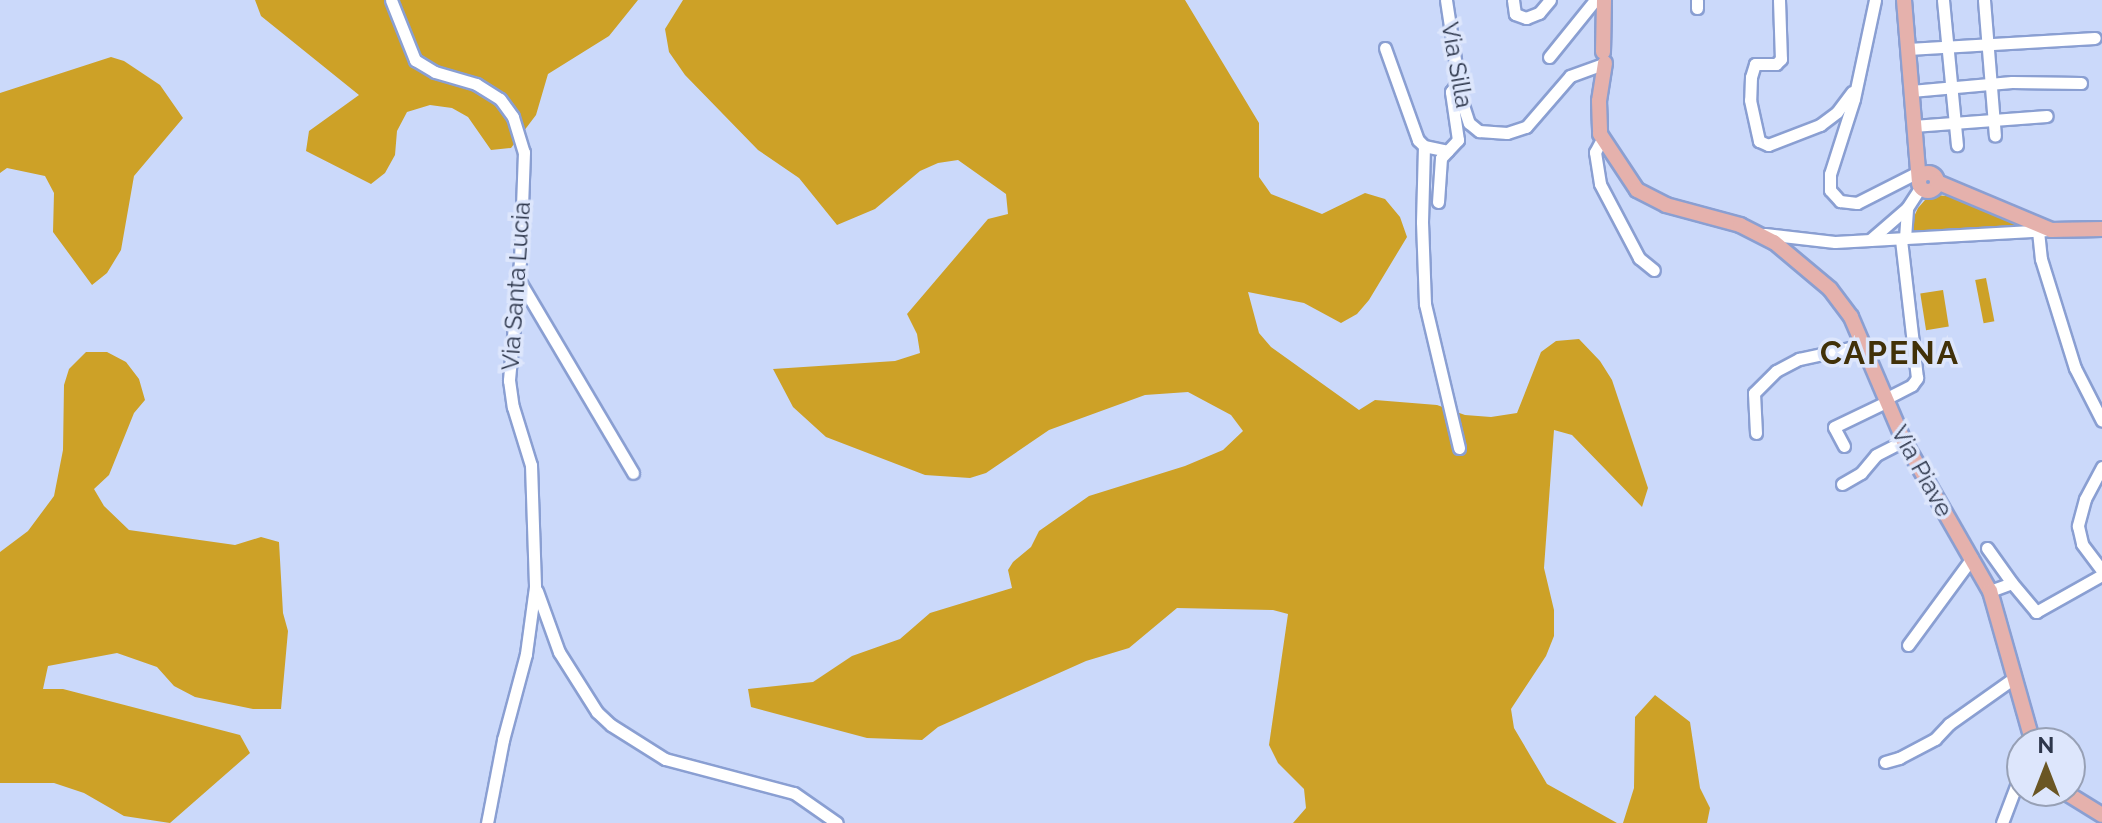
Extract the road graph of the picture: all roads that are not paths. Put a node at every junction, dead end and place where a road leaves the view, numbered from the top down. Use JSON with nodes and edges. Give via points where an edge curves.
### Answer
{"nodes":[{"id":1,"x":391,"y":0,"type":"edge"},
{"id":2,"x":1446,"y":0,"type":"edge"},
{"id":3,"x":1513,"y":0,"type":"edge"},
{"id":4,"x":1550,"y":0,"type":"edge"},
{"id":5,"x":1595,"y":0,"type":"edge"},
{"id":6,"x":1604,"y":0,"type":"edge"},
{"id":7,"x":1779,"y":0,"type":"edge"},
{"id":8,"x":1875,"y":0,"type":"edge"},
{"id":9,"x":1904,"y":0,"type":"edge"},
{"id":10,"x":1943,"y":0,"type":"edge"},
{"id":11,"x":1984,"y":0,"type":"edge"},
{"id":12,"x":2095,"y":38,"type":"dead end"},
{"id":13,"x":1987,"y":43,"type":"junction"},
{"id":14,"x":1948,"y":46,"type":"junction"},
{"id":15,"x":1385,"y":48,"type":"dead end"},
{"id":16,"x":1908,"y":49,"type":"junction"},
{"id":17,"x":1549,"y":57,"type":"dead end"},
{"id":18,"x":1605,"y":61,"type":"junction"},
{"id":19,"x":1457,"y":83,"type":"junction"},
{"id":20,"x":2081,"y":83,"type":"dead end"},
{"id":21,"x":1990,"y":84,"type":"junction"},
{"id":22,"x":1856,"y":85,"type":"junction"},
{"id":23,"x":1952,"y":88,"type":"junction"},
{"id":24,"x":1911,"y":91,"type":"junction"},
{"id":25,"x":2047,"y":116,"type":"dead end"},
{"id":26,"x":1993,"y":120,"type":"junction"},
{"id":27,"x":1955,"y":123,"type":"junction"},
{"id":28,"x":1913,"y":126,"type":"junction"},
{"id":29,"x":1995,"y":136,"type":"dead end"},
{"id":30,"x":1602,"y":139,"type":"junction"},
{"id":31,"x":1957,"y":145,"type":"dead end"},
{"id":32,"x":1424,"y":146,"type":"junction"},
{"id":33,"x":1447,"y":151,"type":"junction"},
{"id":34,"x":1925,"y":180,"type":"junction"},
{"id":35,"x":1438,"y":202,"type":"dead end"},
{"id":36,"x":1907,"y":208,"type":"junction"},
{"id":37,"x":1885,"y":226,"type":"junction"},
{"id":38,"x":2102,"y":229,"type":"edge"},
{"id":39,"x":2044,"y":231,"type":"junction"},
{"id":40,"x":1755,"y":232,"type":"junction"},
{"id":41,"x":1899,"y":239,"type":"junction"},
{"id":42,"x":1870,"y":240,"type":"junction"},
{"id":43,"x":1807,"y":241,"type":"junction"},
{"id":44,"x":1798,"y":260,"type":"junction"},
{"id":45,"x":1654,"y":270,"type":"dead end"},
{"id":46,"x":519,"y":279,"type":"junction"},
{"id":47,"x":1864,"y":345,"type":"junction"},
{"id":48,"x":1886,"y":400,"type":"junction"},
{"id":49,"x":2102,"y":421,"type":"edge"},
{"id":50,"x":1756,"y":433,"type":"dead end"},
{"id":51,"x":1904,"y":441,"type":"junction"},
{"id":52,"x":1844,"y":446,"type":"dead end"},
{"id":53,"x":1459,"y":448,"type":"dead end"},
{"id":54,"x":2102,"y":467,"type":"edge"},
{"id":55,"x":633,"y":473,"type":"dead end"},
{"id":56,"x":1842,"y":484,"type":"dead end"},
{"id":57,"x":1987,"y":548,"type":"dead end"},
{"id":58,"x":1972,"y":558,"type":"junction"},
{"id":59,"x":2102,"y":573,"type":"edge"},
{"id":60,"x":2012,"y":583,"type":"junction"},
{"id":61,"x":535,"y":587,"type":"junction"},
{"id":62,"x":1990,"y":592,"type":"junction"},
{"id":63,"x":1908,"y":645,"type":"dead end"},
{"id":64,"x":2014,"y":678,"type":"junction"},
{"id":65,"x":2028,"y":727,"type":"edge"},
{"id":66,"x":1885,"y":762,"type":"dead end"},
{"id":67,"x":487,"y":823,"type":"edge"},
{"id":68,"x":837,"y":823,"type":"edge"}],
"edges":[{"from":1,"to":46,"type":"street","name":"Via Santa Lucia","via":[[415,60],[483,87],[507,105],[513,117],[524,152]]},
{"from":2,"to":19,"type":"street","name":"Via Silla"},
{"from":3,"to":4,"type":"street","via":[[1515,14],[1526,18]]},
{"from":5,"to":17,"type":"street"},
{"from":6,"to":18,"type":"main road"},
{"from":7,"to":22,"type":"street","via":[[1781,59],[1755,64],[1749,85],[1760,143],[1768,145],[1827,121]]},
{"from":8,"to":22,"type":"street"},
{"from":9,"to":16,"type":"main road"},
{"from":10,"to":14,"type":"street"},
{"from":11,"to":13,"type":"street"},
{"from":12,"to":13,"type":"street"},
{"from":13,"to":14,"type":"street"},
{"from":13,"to":21,"type":"street"},
{"from":14,"to":16,"type":"street"},
{"from":14,"to":23,"type":"street"},
{"from":15,"to":32,"type":"street","via":[[1415,135]]},
{"from":16,"to":24,"type":"main road"},
{"from":18,"to":19,"type":"street","name":"Via Silla","via":[[1562,83],[1523,129],[1491,133],[1473,128]]},
{"from":18,"to":30,"type":"main road","via":[[1598,107]]},
{"from":19,"to":33,"type":"street","via":[[1451,92],[1458,140]]},
{"from":20,"to":21,"type":"street"},
{"from":21,"to":23,"type":"street"},
{"from":21,"to":26,"type":"street"},
{"from":22,"to":34,"type":"street","via":[[1830,174],[1832,194],[1842,202],[1861,202]]},
{"from":23,"to":24,"type":"street"},
{"from":23,"to":27,"type":"street"},
{"from":24,"to":28,"type":"main road"},
{"from":25,"to":26,"type":"street"},
{"from":26,"to":27,"type":"street"},
{"from":26,"to":29,"type":"street"},
{"from":27,"to":28,"type":"street"},
{"from":27,"to":31,"type":"street"},
{"from":28,"to":34,"type":"main road"},
{"from":30,"to":40,"type":"main road","name":"Via Piave","via":[[1637,190],[1666,205]]},
{"from":30,"to":45,"type":"street","via":[[1595,152],[1601,188],[1639,258]]},
{"from":32,"to":33,"type":"street"},
{"from":32,"to":53,"type":"street","via":[[1425,304]]},
{"from":33,"to":35,"type":"street","via":[[1440,166]]},
{"from":34,"to":36,"type":"street"},
{"from":34,"to":39,"type":"main road"},
{"from":36,"to":37,"type":"street"},
{"from":36,"to":41,"type":"street"},
{"from":37,"to":41,"type":"street"},
{"from":37,"to":42,"type":"street"},
{"from":38,"to":39,"type":"main road"},
{"from":39,"to":41,"type":"street"},
{"from":39,"to":49,"type":"street","via":[[2041,259],[2059,319]]},
{"from":40,"to":43,"type":"street"},
{"from":40,"to":44,"type":"main road","name":"Via Piave"},
{"from":41,"to":42,"type":"street"},
{"from":41,"to":48,"type":"street","via":[[1917,378]]},
{"from":42,"to":43,"type":"street"},
{"from":43,"to":44,"type":"street"},
{"from":44,"to":47,"type":"main road","name":"Via Piave","via":[[1839,299]]},
{"from":46,"to":55,"type":"street"},
{"from":46,"to":61,"type":"street","name":"Via Santa Lucia","via":[[509,380],[531,465]]},
{"from":47,"to":48,"type":"main road","name":"Via Piave"},
{"from":47,"to":50,"type":"street","via":[[1799,359],[1776,371],[1753,396]]},
{"from":48,"to":51,"type":"main road","name":"Via Piave"},
{"from":48,"to":52,"type":"street","via":[[1831,429]]},
{"from":51,"to":56,"type":"street","via":[[1876,455]]},
{"from":51,"to":58,"type":"main road","name":"Via Piave"},
{"from":54,"to":59,"type":"street","via":[[2083,503],[2078,531]]},
{"from":57,"to":60,"type":"street"},
{"from":58,"to":62,"type":"main road","name":"Via Piave"},
{"from":58,"to":63,"type":"street"},
{"from":59,"to":60,"type":"street","via":[[2036,612]]},
{"from":60,"to":62,"type":"street"},
{"from":61,"to":67,"type":"street","name":"Via Santa Lucia","via":[[526,654]]},
{"from":61,"to":68,"type":"street","via":[[559,652],[611,725],[665,759],[794,793]]},
{"from":62,"to":64,"type":"main road","name":"Via Piave"},
{"from":64,"to":65,"type":"main road","name":"Via Piave"},
{"from":64,"to":66,"type":"street","via":[[1935,739]]}]}
